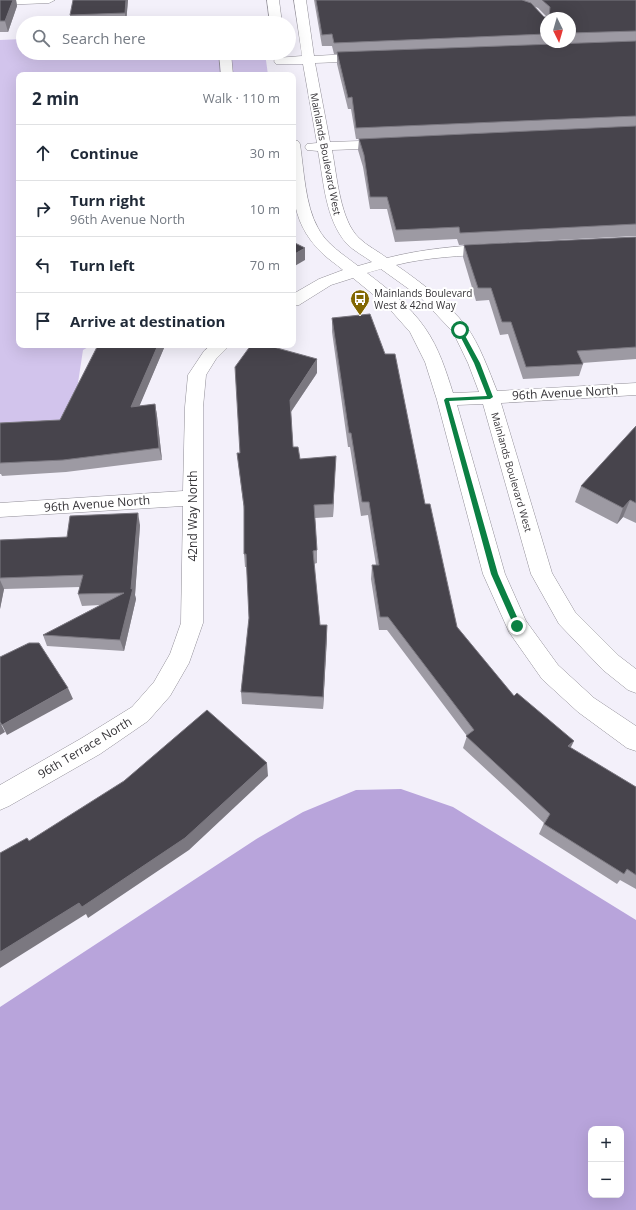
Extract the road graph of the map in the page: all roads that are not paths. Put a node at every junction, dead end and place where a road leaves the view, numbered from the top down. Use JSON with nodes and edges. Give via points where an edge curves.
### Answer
{"nodes":[{"id":1,"x":49,"y":0,"type":"edge"},
{"id":2,"x":273,"y":0,"type":"edge"},
{"id":3,"x":300,"y":0,"type":"edge"},
{"id":4,"x":0,"y":2,"type":"edge"},
{"id":5,"x":275,"y":16,"type":"edge"},
{"id":6,"x":380,"y":57,"type":"edge"},
{"id":7,"x":296,"y":59,"type":"edge"},
{"id":8,"x":226,"y":60,"type":"edge"},
{"id":9,"x":280,"y":60,"type":"edge"},
{"id":10,"x":308,"y":60,"type":"junction"},
{"id":11,"x":227,"y":72,"type":"edge"},
{"id":12,"x":282,"y":72,"type":"edge"},
{"id":13,"x":405,"y":143,"type":"edge"},
{"id":14,"x":296,"y":147,"type":"edge"},
{"id":15,"x":325,"y":147,"type":"junction"},
{"id":16,"x":296,"y":184,"type":"edge"},
{"id":17,"x":298,"y":208,"type":"edge"},
{"id":18,"x":511,"y":248,"type":"edge"},
{"id":19,"x":385,"y":263,"type":"junction"},
{"id":20,"x":356,"y":271,"type":"junction"},
{"id":21,"x":296,"y":299,"type":"edge"},
{"id":22,"x":218,"y":348,"type":"edge"},
{"id":23,"x":636,"y":389,"type":"edge"},
{"id":24,"x":490,"y":397,"type":"junction"},
{"id":25,"x":446,"y":400,"type":"junction"},
{"id":26,"x":193,"y":498,"type":"junction"},
{"id":27,"x":0,"y":510,"type":"edge"},
{"id":28,"x":636,"y":682,"type":"edge"},
{"id":29,"x":162,"y":689,"type":"joint"},
{"id":30,"x":636,"y":740,"type":"edge"},
{"id":31,"x":0,"y":798,"type":"edge"}],
"edges":[{"from":1,"to":4,"type":"street"},
{"from":2,"to":5,"type":"street"},
{"from":3,"to":10,"type":"street","name":"Mainlands Boulevard West"},
{"from":6,"to":10,"type":"street"},
{"from":7,"to":10,"type":"street"},
{"from":8,"to":11,"type":"street"},
{"from":9,"to":12,"type":"street"},
{"from":10,"to":15,"type":"street","name":"Mainlands Boulevard West"},
{"from":13,"to":15,"type":"street"},
{"from":14,"to":15,"type":"street"},
{"from":15,"to":19,"type":"street","name":"Mainlands Boulevard West","via":[[341,225],[353,241]]},
{"from":16,"to":17,"type":"street"},
{"from":17,"to":20,"type":"street","via":[[323,245]]},
{"from":18,"to":19,"type":"street","via":[[441,252]]},
{"from":19,"to":20,"type":"street"},
{"from":19,"to":24,"type":"street","name":"Mainlands Boulevard West","via":[[426,294],[460,330],[477,363]]},
{"from":20,"to":21,"type":"street","via":[[325,282]]},
{"from":20,"to":25,"type":"street","via":[[392,301],[418,330],[434,362]]},
{"from":22,"to":26,"type":"street","name":"42nd Way North","via":[[197,375]]},
{"from":23,"to":24,"type":"street","name":"96th Avenue North"},
{"from":24,"to":25,"type":"street","name":"96th Avenue North"},
{"from":24,"to":28,"type":"street","name":"Mainlands Boulevard West","via":[[542,574],[567,618],[611,663]]},
{"from":25,"to":30,"type":"street","via":[[494,574],[517,626],[550,672],[586,705]]},
{"from":26,"to":27,"type":"street","name":"96th Avenue North"},
{"from":26,"to":29,"type":"street","name":"42nd Way North","via":[[192,623],[181,656]]},
{"from":29,"to":31,"type":"street","name":"96th Terrace North","via":[[140,714],[91,746]]}]}
